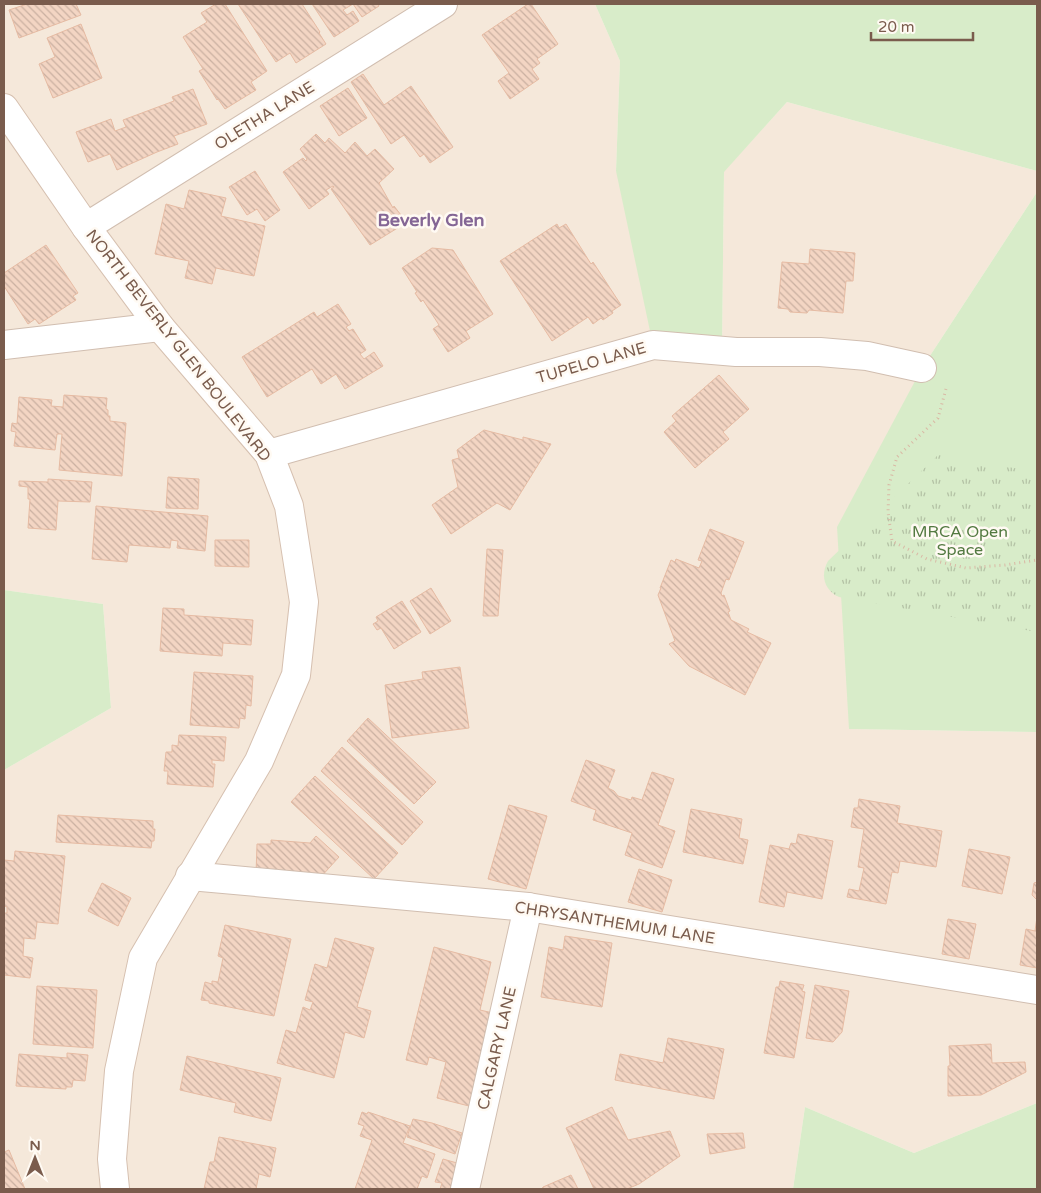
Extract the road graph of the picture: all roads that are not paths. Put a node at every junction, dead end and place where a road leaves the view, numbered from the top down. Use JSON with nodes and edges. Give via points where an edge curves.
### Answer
{"nodes":[{"id":1,"x":442,"y":4,"type":"edge"},
{"id":2,"x":4,"y":108,"type":"edge"},
{"id":3,"x":86,"y":227,"type":"junction"},
{"id":4,"x":160,"y":327,"type":"junction"},
{"id":5,"x":4,"y":344,"type":"edge"},
{"id":6,"x":922,"y":368,"type":"road end"},
{"id":7,"x":269,"y":454,"type":"junction"},
{"id":8,"x":190,"y":876,"type":"junction"},
{"id":9,"x":528,"y":907,"type":"junction"},
{"id":10,"x":1037,"y":990,"type":"edge"},
{"id":11,"x":115,"y":1189,"type":"edge"},
{"id":12,"x":465,"y":1189,"type":"edge"}],
"edges":[{"from":1,"to":3,"type":"street","name":"OLETHA LANE"},
{"from":2,"to":3,"type":"street","name":"NORTH BEVERLY GLEN BOULEVARD"},
{"from":3,"to":4,"type":"street","name":"NORTH BEVERLY GLEN BOULEVARD"},
{"from":4,"to":5,"type":"street"},
{"from":4,"to":7,"type":"street","name":"NORTH BEVERLY GLEN BOULEVARD"},
{"from":6,"to":7,"type":"street","name":"TUPELO LANE","via":[[867,356],[820,352],[736,352],[653,345]]},
{"from":7,"to":8,"type":"street","name":"NORTH BEVERLY GLEN BOULEVARD","via":[[289,506],[304,602],[296,674],[259,761]]},
{"from":8,"to":9,"type":"street","name":"CHRYSANTHEMUM LANE"},
{"from":8,"to":11,"type":"street","name":"NORTH BEVERLY GLEN BOULEVARD","via":[[143,958],[119,1071],[112,1159]]},
{"from":9,"to":10,"type":"street","name":"CHRYSANTHEMUM LANE"},
{"from":9,"to":12,"type":"street","name":"CALGARY LANE"}]}
